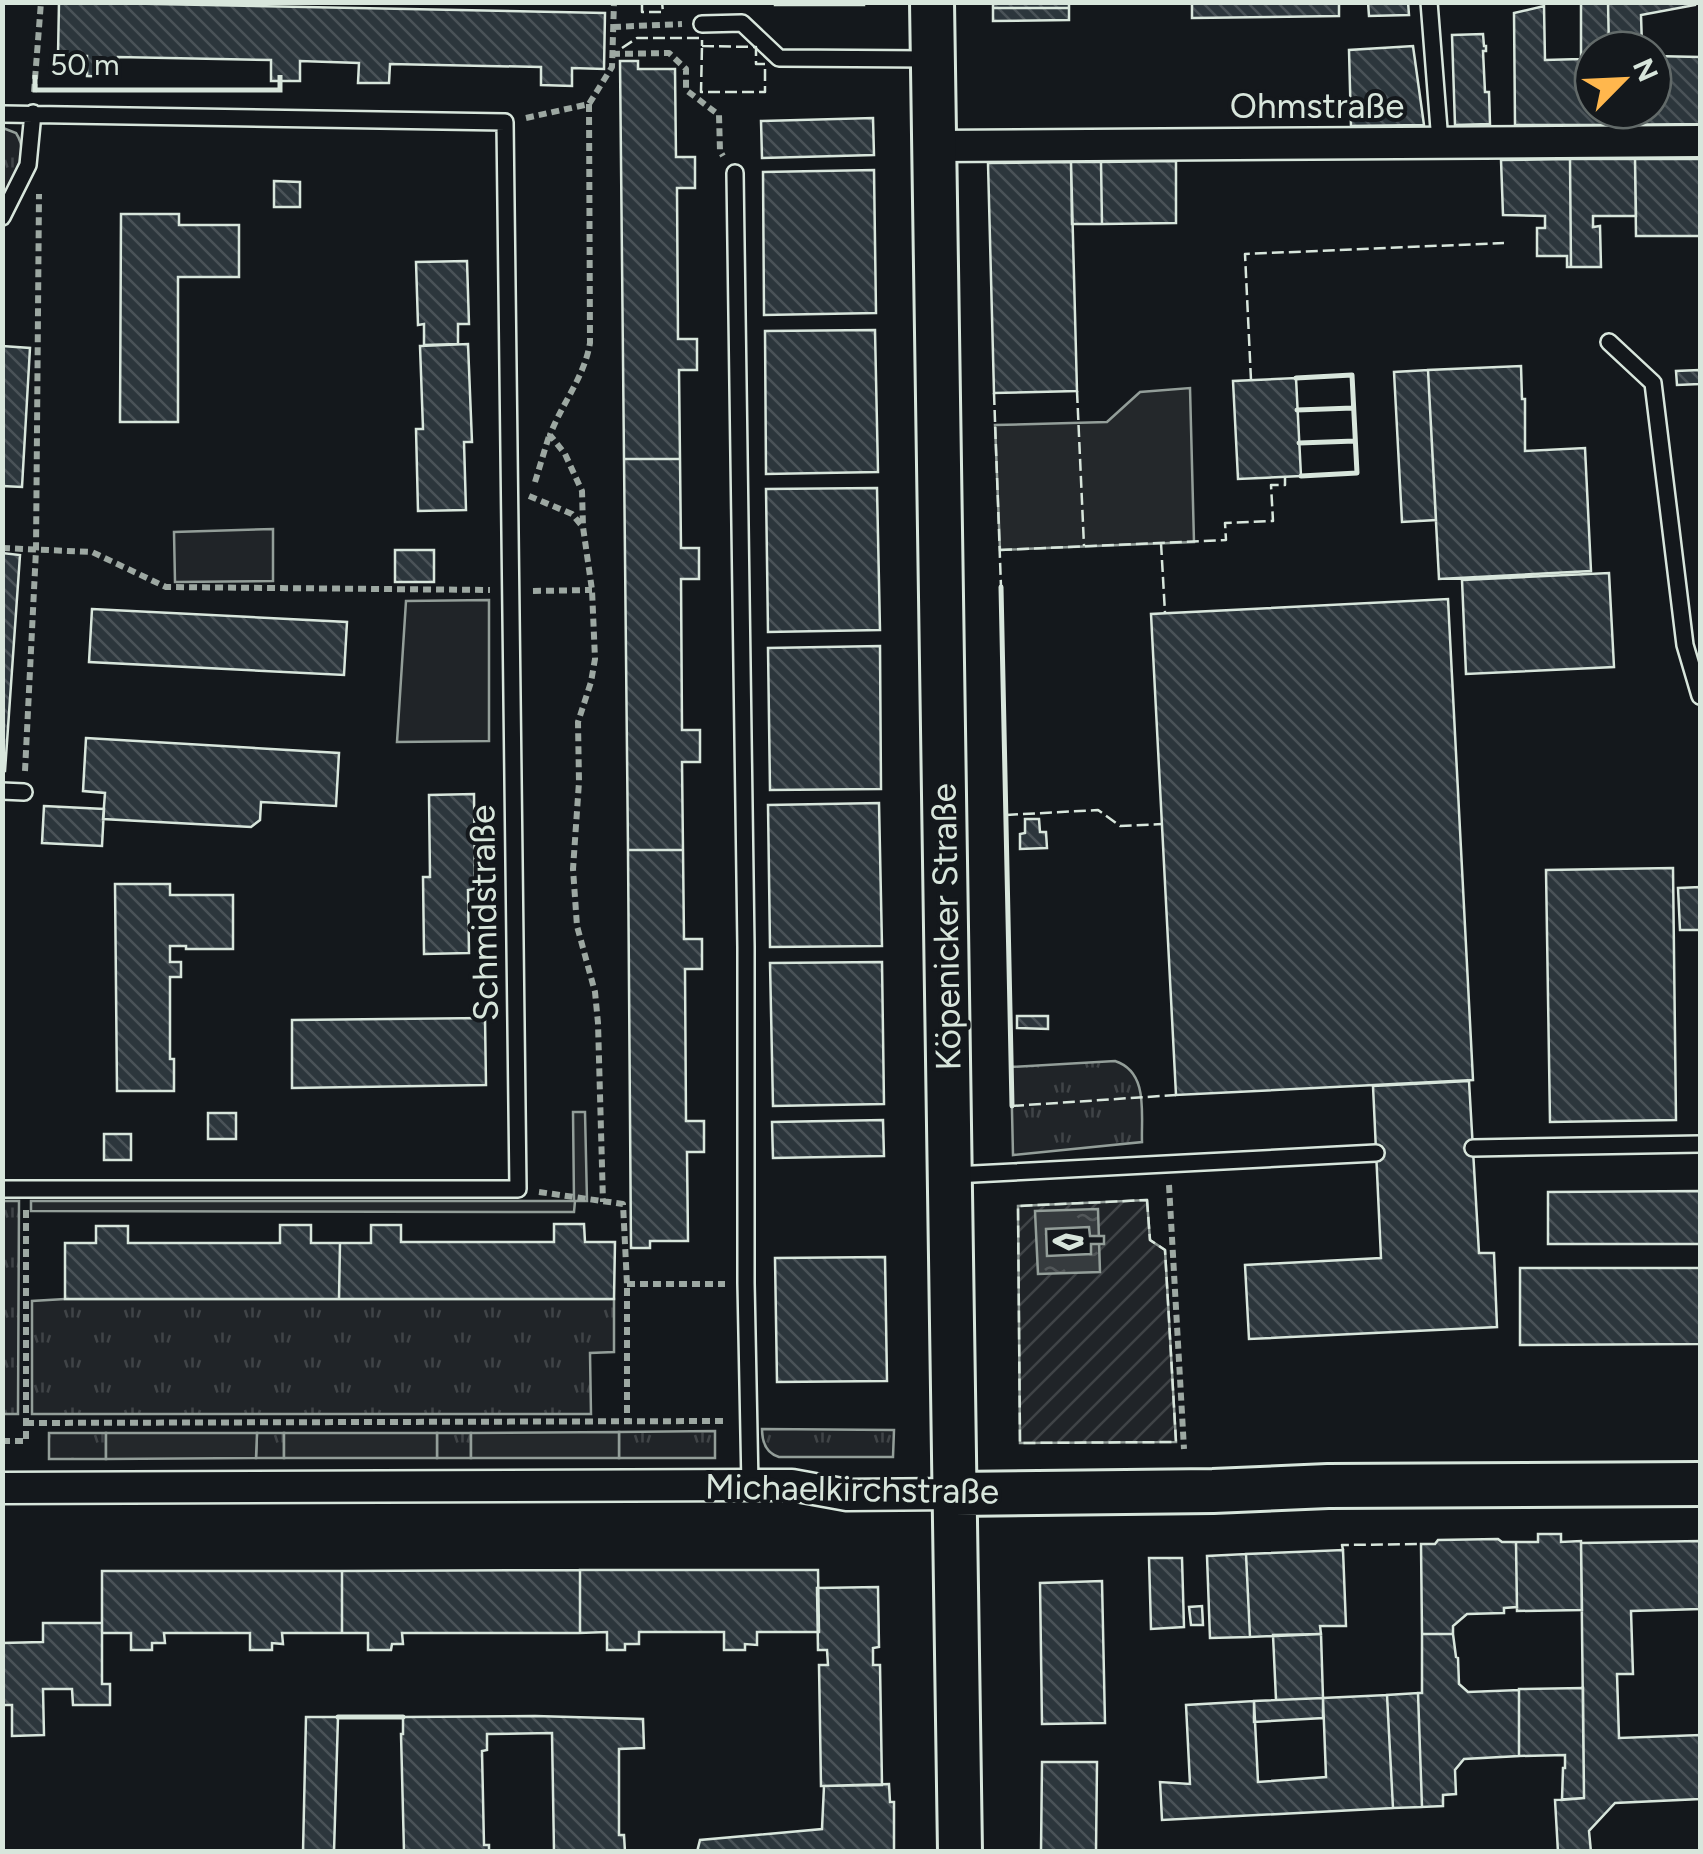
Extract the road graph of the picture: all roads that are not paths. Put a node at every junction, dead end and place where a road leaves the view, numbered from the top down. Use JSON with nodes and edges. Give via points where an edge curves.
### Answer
{"nodes":[{"id":1,"x":932,"y":2,"type":"edge"},
{"id":2,"x":1429,"y":2,"type":"edge"},
{"id":3,"x":702,"y":24,"type":"road end"},
{"id":4,"x":933,"y":59,"type":"junction"},
{"id":5,"x":33,"y":113,"type":"junction"},
{"id":6,"x":2,"y":114,"type":"edge"},
{"id":7,"x":1700,"y":141,"type":"edge"},
{"id":8,"x":1440,"y":142,"type":"junction"},
{"id":9,"x":934,"y":146,"type":"junction"},
{"id":10,"x":736,"y":173,"type":"road end"},
{"id":11,"x":2,"y":217,"type":"edge"},
{"id":12,"x":1609,"y":342,"type":"dead end"},
{"id":13,"x":1700,"y":696,"type":"edge"},
{"id":14,"x":2,"y":791,"type":"edge"},
{"id":15,"x":24,"y":792,"type":"road end"},
{"id":16,"x":1700,"y":1144,"type":"edge"},
{"id":17,"x":1473,"y":1148,"type":"dead end"},
{"id":18,"x":1376,"y":1153,"type":"dead end"},
{"id":19,"x":950,"y":1175,"type":"junction"},
{"id":20,"x":2,"y":1189,"type":"edge"},
{"id":21,"x":1700,"y":1484,"type":"edge"},
{"id":22,"x":750,"y":1485,"type":"junction"},
{"id":23,"x":2,"y":1488,"type":"edge"},
{"id":24,"x":955,"y":1494,"type":"junction"},
{"id":25,"x":960,"y":1852,"type":"edge"}],
"edges":[{"from":1,"to":4,"type":"main road","name":"Köpenicker Straße"},
{"from":2,"to":8,"type":"lane"},
{"from":3,"to":4,"type":"lane","via":[[742,22],[779,58]]},
{"from":4,"to":9,"type":"main road","name":"Köpenicker Straße"},
{"from":5,"to":6,"type":"lane"},
{"from":5,"to":11,"type":"lane","via":[[28,165]]},
{"from":5,"to":20,"type":"lane","name":"Schmidstraße","via":[[505,122],[518,1189]]},
{"from":7,"to":8,"type":"street","name":"Ohmstraße"},
{"from":8,"to":9,"type":"street","name":"Ohmstraße"},
{"from":9,"to":19,"type":"main road","name":"Köpenicker Straße"},
{"from":10,"to":22,"type":"lane"},
{"from":12,"to":13,"type":"lane","via":[[1654,383],[1686,645]]},
{"from":14,"to":15,"type":"lane"},
{"from":16,"to":17,"type":"lane"},
{"from":18,"to":19,"type":"lane"},
{"from":19,"to":24,"type":"main road","name":"Köpenicker Straße"},
{"from":21,"to":24,"type":"main road","name":"Michaelkirchstraße"},
{"from":22,"to":23,"type":"street","name":"Michaelkirchstraße"},
{"from":22,"to":24,"type":"street","name":"Michaelkirchstraße","via":[[847,1495]]},
{"from":24,"to":25,"type":"main road","name":"Köpenicker Straße"}]}
